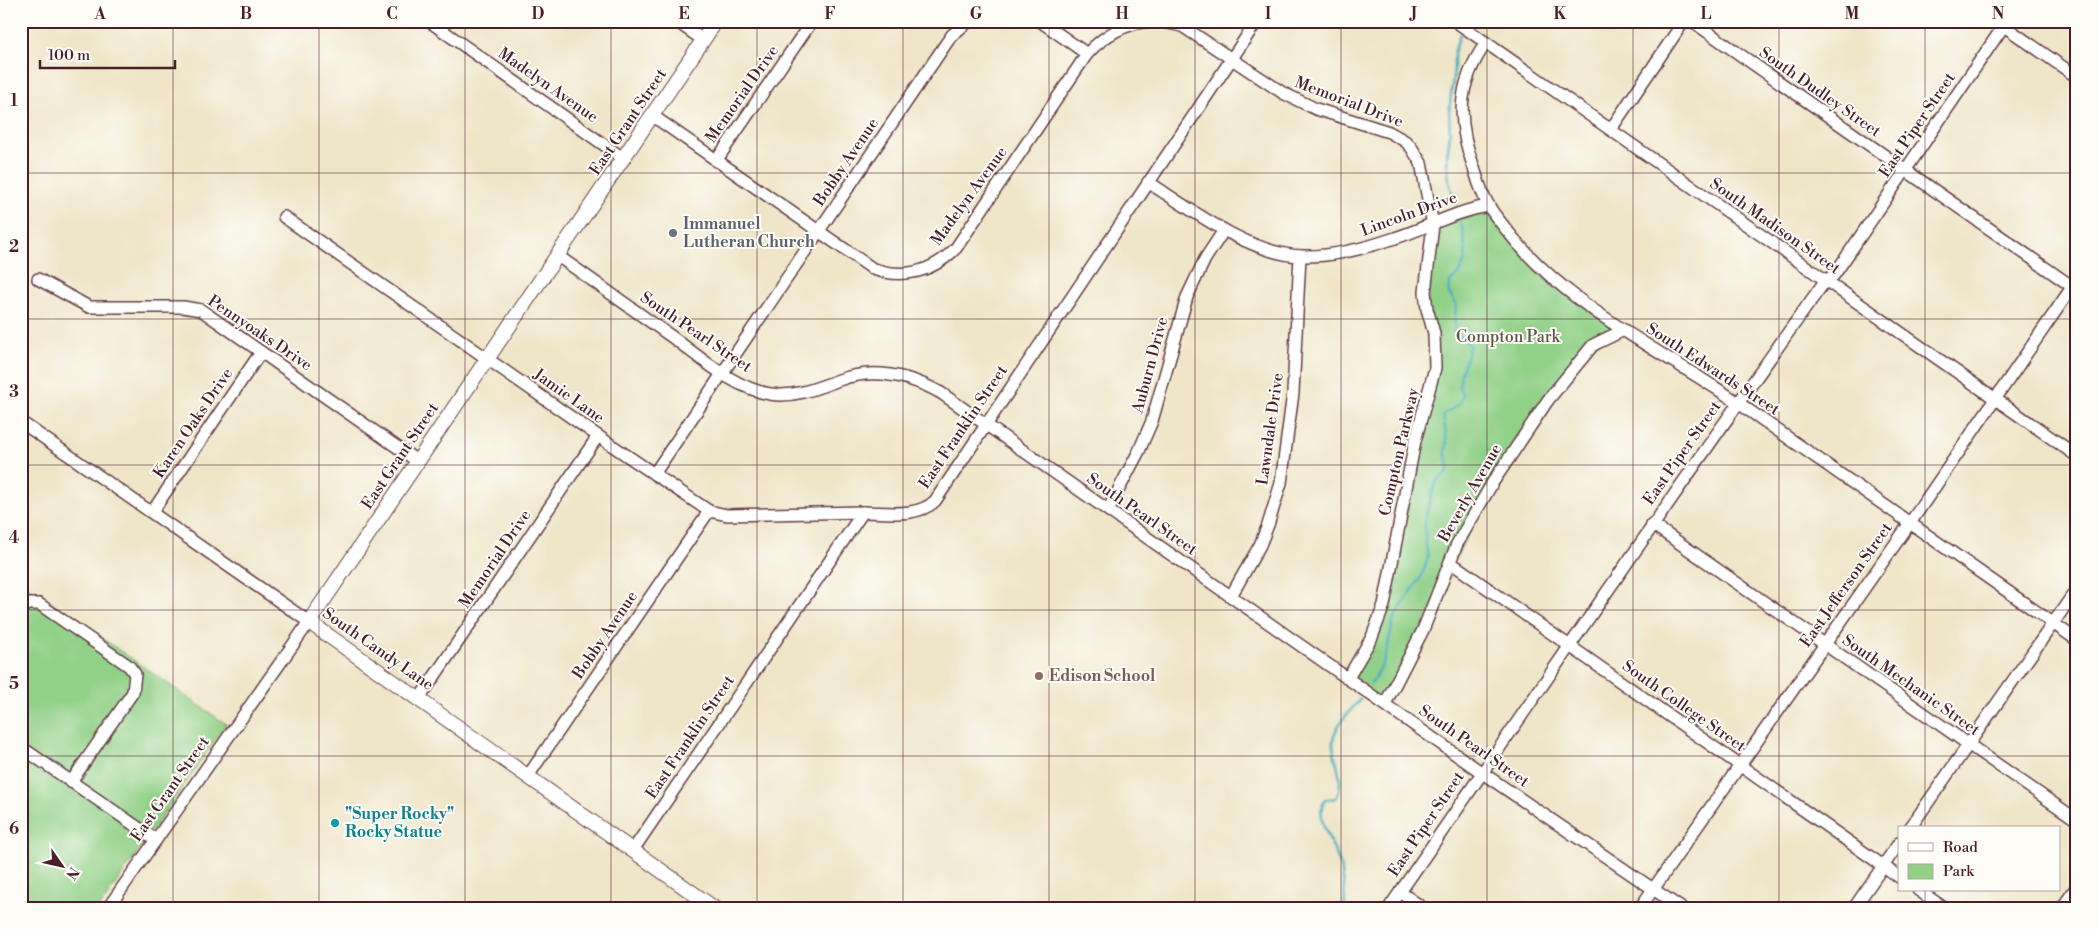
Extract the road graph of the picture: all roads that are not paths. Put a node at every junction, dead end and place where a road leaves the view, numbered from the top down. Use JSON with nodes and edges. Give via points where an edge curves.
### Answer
{"nodes":[{"id":1,"x":428,"y":21,"type":"edge"},
{"id":2,"x":676,"y":21,"type":"edge"},
{"id":3,"x":716,"y":21,"type":"edge"},
{"id":4,"x":812,"y":21,"type":"edge"},
{"id":5,"x":969,"y":21,"type":"edge"},
{"id":6,"x":1040,"y":21,"type":"edge"},
{"id":7,"x":1151,"y":21,"type":"edge"},
{"id":8,"x":1257,"y":21,"type":"edge"},
{"id":9,"x":1455,"y":21,"type":"edge"},
{"id":10,"x":1684,"y":21,"type":"edge"},
{"id":11,"x":1692,"y":21,"type":"edge"},
{"id":12,"x":1164,"y":22,"type":"edge"},
{"id":13,"x":2002,"y":23,"type":"edge"},
{"id":14,"x":703,"y":40,"type":"junction"},
{"id":15,"x":1486,"y":43,"type":"junction"},
{"id":16,"x":1087,"y":54,"type":"junction"},
{"id":17,"x":1231,"y":59,"type":"junction"},
{"id":18,"x":2077,"y":77,"type":"edge"},
{"id":19,"x":653,"y":116,"type":"junction"},
{"id":20,"x":1611,"y":129,"type":"junction"},
{"id":21,"x":624,"y":159,"type":"junction"},
{"id":22,"x":716,"y":161,"type":"junction"},
{"id":23,"x":1906,"y":172,"type":"junction"},
{"id":24,"x":1148,"y":182,"type":"junction"},
{"id":25,"x":1489,"y":206,"type":"junction"},
{"id":26,"x":284,"y":217,"type":"dead end"},
{"id":27,"x":1432,"y":225,"type":"junction"},
{"id":28,"x":1224,"y":230,"type":"junction"},
{"id":29,"x":818,"y":233,"type":"junction"},
{"id":30,"x":558,"y":256,"type":"junction"},
{"id":31,"x":1300,"y":256,"type":"junction"},
{"id":32,"x":38,"y":279,"type":"dead end"},
{"id":33,"x":1825,"y":281,"type":"junction"},
{"id":34,"x":2075,"y":286,"type":"edge"},
{"id":35,"x":1624,"y":330,"type":"junction"},
{"id":36,"x":261,"y":352,"type":"junction"},
{"id":37,"x":488,"y":358,"type":"junction"},
{"id":38,"x":723,"y":373,"type":"junction"},
{"id":39,"x":1995,"y":399,"type":"junction"},
{"id":40,"x":1738,"y":403,"type":"junction"},
{"id":41,"x":21,"y":422,"type":"edge"},
{"id":42,"x":985,"y":424,"type":"junction"},
{"id":43,"x":598,"y":436,"type":"junction"},
{"id":44,"x":2077,"y":456,"type":"edge"},
{"id":45,"x":417,"y":461,"type":"junction"},
{"id":46,"x":654,"y":474,"type":"junction"},
{"id":47,"x":1108,"y":510,"type":"junction"},
{"id":48,"x":709,"y":511,"type":"junction"},
{"id":49,"x":152,"y":512,"type":"junction"},
{"id":50,"x":863,"y":512,"type":"junction"},
{"id":51,"x":1910,"y":522,"type":"junction"},
{"id":52,"x":1652,"y":524,"type":"junction"},
{"id":53,"x":1450,"y":562,"type":"junction"},
{"id":54,"x":2077,"y":589,"type":"edge"},
{"id":55,"x":1231,"y":596,"type":"junction"},
{"id":56,"x":21,"y":609,"type":"edge"},
{"id":57,"x":309,"y":622,"type":"junction"},
{"id":58,"x":2052,"y":623,"type":"junction"},
{"id":59,"x":2077,"y":640,"type":"edge"},
{"id":60,"x":1824,"y":644,"type":"junction"},
{"id":61,"x":1568,"y":645,"type":"junction"},
{"id":62,"x":1348,"y":678,"type":"junction"},
{"id":63,"x":419,"y":699,"type":"junction"},
{"id":64,"x":1385,"y":704,"type":"junction"},
{"id":65,"x":1968,"y":745,"type":"junction"},
{"id":66,"x":21,"y":747,"type":"edge"},
{"id":67,"x":1740,"y":765,"type":"junction"},
{"id":68,"x":1481,"y":772,"type":"junction"},
{"id":69,"x":528,"y":776,"type":"junction"},
{"id":70,"x":72,"y":782,"type":"junction"},
{"id":71,"x":2077,"y":820,"type":"edge"},
{"id":72,"x":1911,"y":826,"type":"edge"},
{"id":73,"x":156,"y":840,"type":"junction"},
{"id":74,"x":1898,"y":844,"type":"edge"},
{"id":75,"x":633,"y":850,"type":"junction"},
{"id":76,"x":1883,"y":866,"type":"junction"},
{"id":77,"x":1898,"y":876,"type":"edge"},
{"id":78,"x":1653,"y":889,"type":"junction"},
{"id":79,"x":2077,"y":891,"type":"edge"},
{"id":80,"x":1400,"y":892,"type":"junction"},
{"id":81,"x":1921,"y":892,"type":"edge"},
{"id":82,"x":108,"y":908,"type":"edge"},
{"id":83,"x":714,"y":908,"type":"edge"},
{"id":84,"x":1389,"y":908,"type":"edge"},
{"id":85,"x":1423,"y":908,"type":"edge"},
{"id":86,"x":1640,"y":908,"type":"edge"},
{"id":87,"x":1681,"y":908,"type":"edge"},
{"id":88,"x":1854,"y":908,"type":"edge"},
{"id":89,"x":1944,"y":908,"type":"edge"},
{"id":90,"x":2065,"y":908,"type":"edge"}],
"edges":[{"from":1,"to":21,"type":"street","name":"Madelyn Avenue"},
{"from":2,"to":14,"type":"street"},
{"from":3,"to":14,"type":"main road","name":"East Grant Street"},
{"from":4,"to":22,"type":"street","name":"Memorial Drive"},
{"from":5,"to":29,"type":"street","name":"Bobby Avenue","via":[[952,35]]},
{"from":6,"to":16,"type":"street"},
{"from":7,"to":16,"type":"street","name":"Madelyn Avenue","via":[[1118,29]]},
{"from":8,"to":17,"type":"street","name":"East Franklin Street"},
{"from":9,"to":15,"type":"street","name":"South Madison Street"},
{"from":10,"to":20,"type":"street"},
{"from":11,"to":23,"type":"street","name":"South Dudley Street"},
{"from":12,"to":17,"type":"street","via":[[1182,26]]},
{"from":13,"to":18,"type":"street"},
{"from":13,"to":23,"type":"street","name":"East Piper Street"},
{"from":14,"to":19,"type":"main road","name":"East Grant Street"},
{"from":15,"to":20,"type":"street","name":"South Madison Street"},
{"from":15,"to":25,"type":"street","name":"South Edwards Street","via":[[1469,72],[1461,115],[1466,145]]},
{"from":16,"to":29,"type":"street","name":"Madelyn Avenue","via":[[956,248],[938,263],[918,272],[884,272],[873,269]]},
{"from":17,"to":24,"type":"street","name":"East Franklin Street"},
{"from":17,"to":27,"type":"street","name":"Memorial Drive","via":[[1299,102],[1389,132],[1405,141],[1421,163]]},
{"from":19,"to":21,"type":"main road","name":"East Grant Street"},
{"from":19,"to":22,"type":"street","name":"Madelyn Avenue"},
{"from":20,"to":33,"type":"street","name":"South Madison Street"},
{"from":21,"to":30,"type":"main road","name":"East Grant Street"},
{"from":22,"to":29,"type":"street","name":"Madelyn Avenue"},
{"from":23,"to":33,"type":"street","name":"East Piper Street","via":[[1834,275]]},
{"from":23,"to":34,"type":"street","name":"South Dudley Street"},
{"from":24,"to":28,"type":"street","name":"Lincoln Drive"},
{"from":24,"to":42,"type":"street","name":"East Franklin Street"},
{"from":25,"to":27,"type":"street","name":"Lincoln Drive","via":[[1461,211]]},
{"from":25,"to":35,"type":"street","name":"South Edwards Street","via":[[1529,256],[1565,288]]},
{"from":26,"to":37,"type":"street","name":"Jamie Lane"},
{"from":27,"to":31,"type":"street","name":"Lincoln Drive","via":[[1349,251]]},
{"from":27,"to":62,"type":"street","name":"Compton Parkway","via":[[1425,292],[1434,333],[1435,368],[1415,441],[1384,605],[1372,637]]},
{"from":28,"to":31,"type":"street","name":"Lincoln Drive","via":[[1254,244]]},
{"from":28,"to":47,"type":"street","name":"Auburn Drive","via":[[1205,259],[1187,297],[1152,421]]},
{"from":29,"to":38,"type":"street","name":"Bobby Avenue"},
{"from":30,"to":37,"type":"main road","name":"East Grant Street"},
{"from":30,"to":38,"type":"street","name":"South Pearl Street"},
{"from":31,"to":55,"type":"street","name":"Lawndale Drive","via":[[1293,393],[1281,483],[1260,545]]},
{"from":32,"to":36,"type":"street","name":"Pennyoaks Drive","via":[[89,307],[183,307],[201,310]]},
{"from":33,"to":39,"type":"street","name":"South Madison Street"},
{"from":33,"to":40,"type":"street","name":"East Piper Street"},
{"from":34,"to":39,"type":"street","name":"East Jefferson Street"},
{"from":35,"to":40,"type":"street","name":"South Edwards Street"},
{"from":35,"to":53,"type":"street","name":"Beverly Avenue","via":[[1593,345],[1548,400],[1476,508]]},
{"from":36,"to":45,"type":"street","name":"Pennyoaks Drive"},
{"from":36,"to":49,"type":"street","name":"Karen Oaks Drive"},
{"from":37,"to":43,"type":"street","name":"Jamie Lane"},
{"from":37,"to":45,"type":"main road","name":"East Grant Street"},
{"from":38,"to":42,"type":"street","name":"South Pearl Street","via":[[760,392],[782,395],[812,390],[851,377],[894,375],[930,387]]},
{"from":38,"to":46,"type":"street","name":"Bobby Avenue"},
{"from":39,"to":44,"type":"street","name":"South Madison Street"},
{"from":39,"to":51,"type":"street","name":"East Jefferson Street"},
{"from":40,"to":51,"type":"street","name":"South Edwards Street"},
{"from":40,"to":52,"type":"street","name":"East Piper Street"},
{"from":41,"to":49,"type":"street","name":"South Candy Lane"},
{"from":42,"to":47,"type":"street","name":"South Pearl Street"},
{"from":42,"to":50,"type":"street","name":"East Franklin Street","via":[[935,501],[927,508],[912,512]]},
{"from":43,"to":46,"type":"street","name":"Jamie Lane"},
{"from":43,"to":63,"type":"street","name":"Memorial Drive"},
{"from":45,"to":57,"type":"main road","name":"East Grant Street"},
{"from":46,"to":48,"type":"street","name":"Jamie Lane"},
{"from":47,"to":55,"type":"street","name":"South Pearl Street"},
{"from":48,"to":50,"type":"street","name":"Jamie Lane","via":[[727,515]]},
{"from":48,"to":69,"type":"street","name":"Bobby Avenue"},
{"from":49,"to":57,"type":"street","name":"South Candy Lane"},
{"from":50,"to":75,"type":"street","name":"East Franklin Street"},
{"from":51,"to":58,"type":"street","name":"South Edwards Street"},
{"from":51,"to":60,"type":"street","name":"East Jefferson Street"},
{"from":52,"to":60,"type":"street","name":"South Mechanic Street"},
{"from":52,"to":61,"type":"street","name":"East Piper Street"},
{"from":53,"to":61,"type":"street","name":"South College Street"},
{"from":53,"to":64,"type":"street","name":"Beverly Avenue","via":[[1423,630]]},
{"from":54,"to":58,"type":"street"},
{"from":55,"to":62,"type":"street","name":"South Pearl Street"},
{"from":56,"to":70,"type":"street","via":[[27,604],[39,604],[129,666],[135,674],[133,692]]},
{"from":57,"to":63,"type":"main road","name":"South Candy Lane"},
{"from":57,"to":73,"type":"street","name":"East Grant Street"},
{"from":58,"to":59,"type":"street","name":"South Edwards Street"},
{"from":58,"to":65,"type":"street"},
{"from":60,"to":65,"type":"street","name":"South Mechanic Street"},
{"from":60,"to":67,"type":"street","name":"East Jefferson Street"},
{"from":61,"to":67,"type":"street","name":"South College Street"},
{"from":61,"to":68,"type":"street","name":"East Piper Street"},
{"from":62,"to":64,"type":"street","name":"South Pearl Street"},
{"from":63,"to":69,"type":"main road","name":"South Candy Lane"},
{"from":64,"to":68,"type":"street","name":"South Pearl Street"},
{"from":65,"to":71,"type":"street","name":"South Mechanic Street"},
{"from":65,"to":72,"type":"street"},
{"from":66,"to":70,"type":"street"},
{"from":67,"to":76,"type":"street","name":"South College Street"},
{"from":67,"to":78,"type":"street","name":"East Jefferson Street"},
{"from":68,"to":78,"type":"street","name":"South Pearl Street"},
{"from":68,"to":80,"type":"street","name":"East Piper Street"},
{"from":69,"to":75,"type":"main road","name":"South Candy Lane"},
{"from":70,"to":73,"type":"street"},
{"from":73,"to":82,"type":"street","name":"East Grant Street"},
{"from":74,"to":76,"type":"street"},
{"from":75,"to":83,"type":"main road","name":"South Candy Lane"},
{"from":76,"to":77,"type":"street","name":"South College Street"},
{"from":76,"to":88,"type":"street"},
{"from":78,"to":86,"type":"street","name":"East Jefferson Street"},
{"from":78,"to":87,"type":"street","name":"South Pearl Street"},
{"from":79,"to":90,"type":"highway"},
{"from":80,"to":84,"type":"street","name":"East Piper Street"},
{"from":80,"to":85,"type":"street"},
{"from":81,"to":89,"type":"street"}]}
